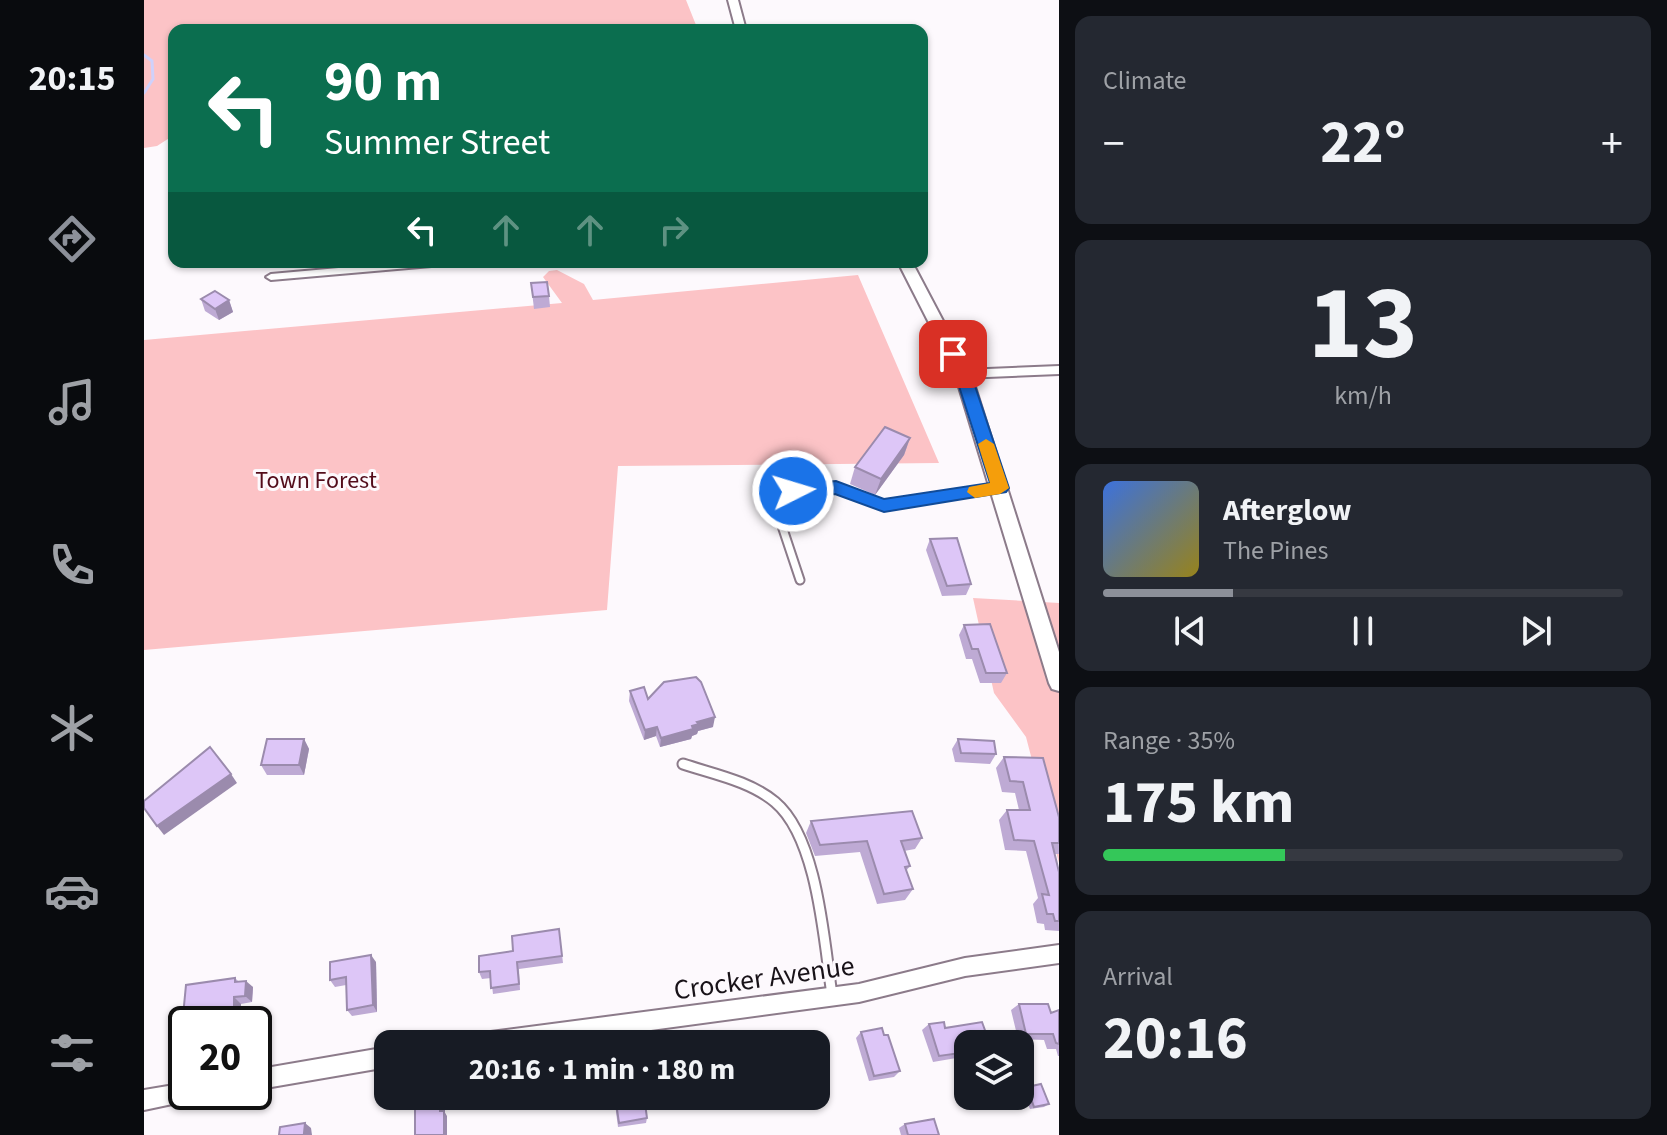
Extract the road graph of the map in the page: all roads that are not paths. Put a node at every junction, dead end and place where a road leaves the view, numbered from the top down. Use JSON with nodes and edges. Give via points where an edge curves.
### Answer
{"nodes":[{"id":1,"x":733,"y":0,"type":"edge"},
{"id":2,"x":739,"y":24,"type":"edge"},
{"id":3,"x":374,"y":268,"type":"edge"},
{"id":4,"x":908,"y":268,"type":"edge"},
{"id":5,"x":271,"y":277,"type":"dead end"},
{"id":6,"x":1059,"y":370,"type":"edge"},
{"id":7,"x":963,"y":374,"type":"junction"},
{"id":8,"x":1000,"y":488,"type":"junction"},
{"id":9,"x":800,"y":580,"type":"dead end"},
{"id":10,"x":1059,"y":683,"type":"edge"},
{"id":11,"x":683,"y":764,"type":"dead end"},
{"id":12,"x":1059,"y":954,"type":"edge"},
{"id":13,"x":833,"y":997,"type":"junction"},
{"id":14,"x":582,"y":1030,"type":"edge"},
{"id":15,"x":374,"y":1059,"type":"edge"},
{"id":16,"x":272,"y":1077,"type":"edge"},
{"id":17,"x":168,"y":1096,"type":"edge"},
{"id":18,"x":144,"y":1100,"type":"edge"}],
"edges":[{"from":1,"to":2,"type":"main road"},
{"from":3,"to":5,"type":"street"},
{"from":4,"to":7,"type":"main road"},
{"from":6,"to":7,"type":"street"},
{"from":7,"to":8,"type":"main road"},
{"from":8,"to":9,"type":"lane","via":[[884,506],[836,487],[771,493]]},
{"from":8,"to":10,"type":"main road"},
{"from":11,"to":13,"type":"lane","via":[[749,787],[777,803],[795,827],[809,866]]},
{"from":12,"to":13,"type":"street","name":"Crocker Avenue","via":[[1011,958]]},
{"from":13,"to":14,"type":"street","name":"Crocker Avenue"},
{"from":15,"to":16,"type":"street"},
{"from":17,"to":18,"type":"street"}]}
